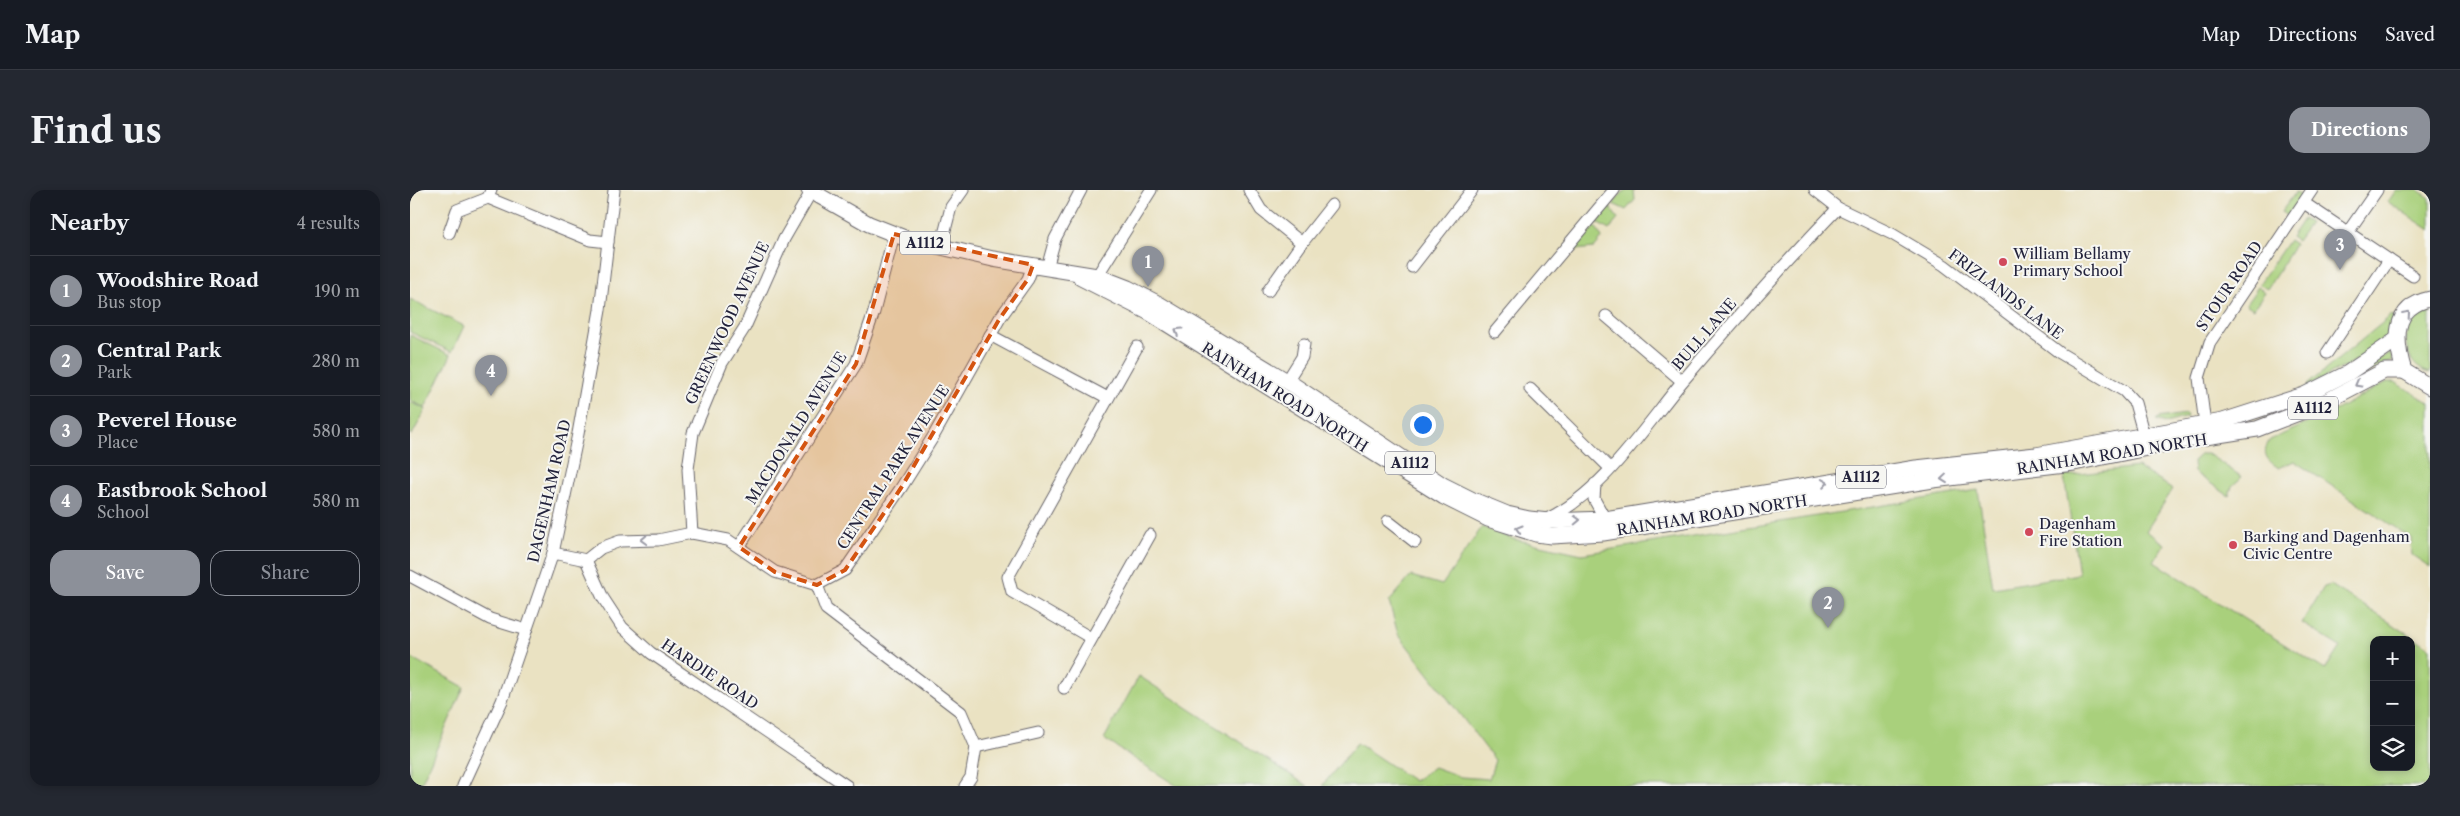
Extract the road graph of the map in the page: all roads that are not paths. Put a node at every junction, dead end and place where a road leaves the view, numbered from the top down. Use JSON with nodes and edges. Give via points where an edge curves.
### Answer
{"nodes":[{"id":1,"x":614,"y":190,"type":"edge"},
{"id":2,"x":963,"y":190,"type":"edge"},
{"id":3,"x":1081,"y":190,"type":"edge"},
{"id":4,"x":1151,"y":190,"type":"edge"},
{"id":5,"x":1249,"y":190,"type":"edge"},
{"id":6,"x":1472,"y":190,"type":"edge"},
{"id":7,"x":1614,"y":190,"type":"edge"},
{"id":8,"x":1815,"y":190,"type":"edge"},
{"id":9,"x":2312,"y":190,"type":"edge"},
{"id":10,"x":2377,"y":190,"type":"edge"},
{"id":11,"x":810,"y":191,"type":"edge"},
{"id":12,"x":490,"y":194,"type":"edge"},
{"id":13,"x":2304,"y":203,"type":"junction"},
{"id":14,"x":1332,"y":205,"type":"dead end"},
{"id":15,"x":1838,"y":208,"type":"junction"},
{"id":16,"x":2348,"y":232,"type":"junction"},
{"id":17,"x":448,"y":233,"type":"dead end"},
{"id":18,"x":894,"y":234,"type":"junction"},
{"id":19,"x":608,"y":242,"type":"junction"},
{"id":20,"x":1302,"y":243,"type":"junction"},
{"id":21,"x":941,"y":246,"type":"junction"},
{"id":22,"x":2390,"y":260,"type":"junction"},
{"id":23,"x":1040,"y":266,"type":"junction"},
{"id":24,"x":1412,"y":267,"type":"dead end"},
{"id":25,"x":1072,"y":273,"type":"junction"},
{"id":26,"x":1097,"y":276,"type":"junction"},
{"id":27,"x":2414,"y":276,"type":"dead end"},
{"id":28,"x":1268,"y":291,"type":"dead end"},
{"id":29,"x":2430,"y":300,"type":"edge"},
{"id":30,"x":1606,"y":316,"type":"dead end"},
{"id":31,"x":1495,"y":332,"type":"dead end"},
{"id":32,"x":990,"y":335,"type":"junction"},
{"id":33,"x":2396,"y":340,"type":"junction"},
{"id":34,"x":1304,"y":344,"type":"dead end"},
{"id":35,"x":1137,"y":347,"type":"dead end"},
{"id":36,"x":2327,"y":353,"type":"dead end"},
{"id":37,"x":2404,"y":371,"type":"junction"},
{"id":38,"x":1287,"y":381,"type":"junction"},
{"id":39,"x":1682,"y":381,"type":"junction"},
{"id":40,"x":2428,"y":384,"type":"edge"},
{"id":41,"x":1530,"y":389,"type":"dead end"},
{"id":42,"x":1108,"y":398,"type":"junction"},
{"id":43,"x":2205,"y":431,"type":"junction"},
{"id":44,"x":2146,"y":442,"type":"junction"},
{"id":45,"x":1610,"y":468,"type":"junction"},
{"id":46,"x":1595,"y":484,"type":"junction"},
{"id":47,"x":1605,"y":519,"type":"junction"},
{"id":48,"x":1388,"y":521,"type":"dead end"},
{"id":49,"x":1543,"y":521,"type":"junction"},
{"id":50,"x":692,"y":533,"type":"junction"},
{"id":51,"x":1150,"y":535,"type":"dead end"},
{"id":52,"x":1415,"y":542,"type":"dead end"},
{"id":53,"x":738,"y":547,"type":"junction"},
{"id":54,"x":553,"y":553,"type":"junction"},
{"id":55,"x":586,"y":560,"type":"junction"},
{"id":56,"x":410,"y":576,"type":"edge"},
{"id":57,"x":817,"y":585,"type":"junction"},
{"id":58,"x":526,"y":630,"type":"junction"},
{"id":59,"x":1090,"y":638,"type":"junction"},
{"id":60,"x":1064,"y":688,"type":"dead end"},
{"id":61,"x":1038,"y":733,"type":"dead end"},
{"id":62,"x":976,"y":747,"type":"junction"},
{"id":63,"x":463,"y":786,"type":"edge"},
{"id":64,"x":847,"y":786,"type":"edge"},
{"id":65,"x":965,"y":786,"type":"edge"}],
"edges":[{"from":1,"to":19,"type":"street","name":"DAGENHAM ROAD"},
{"from":2,"to":21,"type":"street","via":[[951,207]]},
{"from":3,"to":23,"type":"street","name":"CENTRAL PARK AVENUE"},
{"from":4,"to":26,"type":"street"},
{"from":5,"to":20,"type":"street","via":[[1261,210]]},
{"from":6,"to":24,"type":"street"},
{"from":7,"to":31,"type":"street"},
{"from":8,"to":15,"type":"street","name":"FRIZLANDS LANE"},
{"from":9,"to":13,"type":"street","name":"STOUR ROAD"},
{"from":10,"to":16,"type":"street"},
{"from":11,"to":18,"type":"main road","name":"RAINHAM ROAD NORTH","number":"A1112"},
{"from":11,"to":50,"type":"street","name":"GREENWOOD AVENUE","via":[[784,239],[745,327],[722,363],[692,434],[688,469]]},
{"from":12,"to":17,"type":"street","via":[[457,210]]},
{"from":12,"to":19,"type":"street","via":[[590,240]]},
{"from":13,"to":16,"type":"street"},
{"from":13,"to":43,"type":"street","name":"STOUR ROAD","via":[[2210,342],[2199,378]]},
{"from":14,"to":20,"type":"street"},
{"from":15,"to":39,"type":"street","name":"BULL LANE"},
{"from":15,"to":44,"type":"street","name":"FRIZLANDS LANE","via":[[1892,234],[1944,265],[2060,353],[2124,391],[2135,403]]},
{"from":16,"to":22,"type":"street"},
{"from":18,"to":21,"type":"main road","name":"RAINHAM ROAD NORTH","number":"A1112"},
{"from":18,"to":53,"type":"street","name":"MACDONALD AVENUE","via":[[874,312],[856,364]]},
{"from":19,"to":54,"type":"street","name":"DAGENHAM ROAD","via":[[600,310]]},
{"from":20,"to":28,"type":"street"},
{"from":21,"to":23,"type":"main road","name":"RAINHAM ROAD NORTH","number":"A1112"},
{"from":22,"to":27,"type":"street"},
{"from":22,"to":36,"type":"street"},
{"from":23,"to":25,"type":"main road","name":"RAINHAM ROAD NORTH","number":"A1112"},
{"from":23,"to":32,"type":"street","name":"CENTRAL PARK AVENUE"},
{"from":25,"to":26,"type":"main road","name":"RAINHAM ROAD NORTH","number":"A1112"},
{"from":44,"to":25,"type":"main road","name":"RAINHAM ROAD NORTH","number":"A1112","one_way":true,"via":[[2074,463],[1933,480],[1603,533],[1536,534],[1488,519],[1444,497],[1148,312]]},
{"from":26,"to":38,"type":"main road","name":"RAINHAM ROAD NORTH","number":"A1112","via":[[1159,304]]},
{"from":33,"to":29,"type":"main road","one_way":true,"via":[[2402,319],[2415,305]]},
{"from":30,"to":39,"type":"street"},
{"from":32,"to":42,"type":"street"},
{"from":32,"to":57,"type":"street","name":"CENTRAL PARK AVENUE","via":[[933,437],[845,570]]},
{"from":33,"to":37,"type":"main road"},
{"from":33,"to":43,"type":"main road","name":"RAINHAM ROAD NORTH","number":"A1112","via":[[2348,373],[2304,395]]},
{"from":34,"to":38,"type":"street","via":[[1302,358]]},
{"from":35,"to":42,"type":"street"},
{"from":37,"to":40,"type":"main road"},
{"from":37,"to":43,"type":"main road","name":"RAINHAM ROAD NORTH","number":"A1112","one_way":true,"via":[[2384,371],[2311,409],[2257,429]]},
{"from":38,"to":49,"type":"main road","name":"RAINHAM ROAD NORTH","number":"A1112","via":[[1443,484],[1507,514]]},
{"from":39,"to":45,"type":"street","name":"BULL LANE"},
{"from":41,"to":45,"type":"street"},
{"from":42,"to":59,"type":"street","via":[[1008,577],[1012,592]]},
{"from":43,"to":44,"type":"main road","name":"RAINHAM ROAD NORTH","number":"A1112"},
{"from":47,"to":44,"type":"main road","name":"RAINHAM ROAD NORTH","number":"A1112","one_way":true,"via":[[1916,468]]},
{"from":45,"to":46,"type":"street","name":"BULL LANE"},
{"from":46,"to":47,"type":"street","via":[[1594,499]]},
{"from":46,"to":49,"type":"street","name":"BULL LANE","via":[[1558,514]]},
{"from":49,"to":47,"type":"main road","name":"RAINHAM ROAD NORTH","number":"A1112","one_way":true},
{"from":48,"to":52,"type":"street"},
{"from":50,"to":53,"type":"street","via":[[728,540]]},
{"from":50,"to":55,"type":"street","one_way":true,"via":[[658,540],[620,541],[601,548]]},
{"from":51,"to":59,"type":"street"},
{"from":53,"to":57,"type":"street","via":[[775,572]]},
{"from":54,"to":55,"type":"street"},
{"from":54,"to":58,"type":"street","name":"DAGENHAM ROAD"},
{"from":55,"to":64,"type":"street","name":"HARDIE ROAD","via":[[603,598],[622,627],[651,653]]},
{"from":56,"to":58,"type":"street","via":[[490,619]]},
{"from":57,"to":62,"type":"street","via":[[826,609],[961,712]]},
{"from":58,"to":63,"type":"street","name":"DAGENHAM ROAD","via":[[502,701]]},
{"from":59,"to":60,"type":"street"},
{"from":61,"to":62,"type":"street"},
{"from":62,"to":65,"type":"street","via":[[971,777]]}]}
